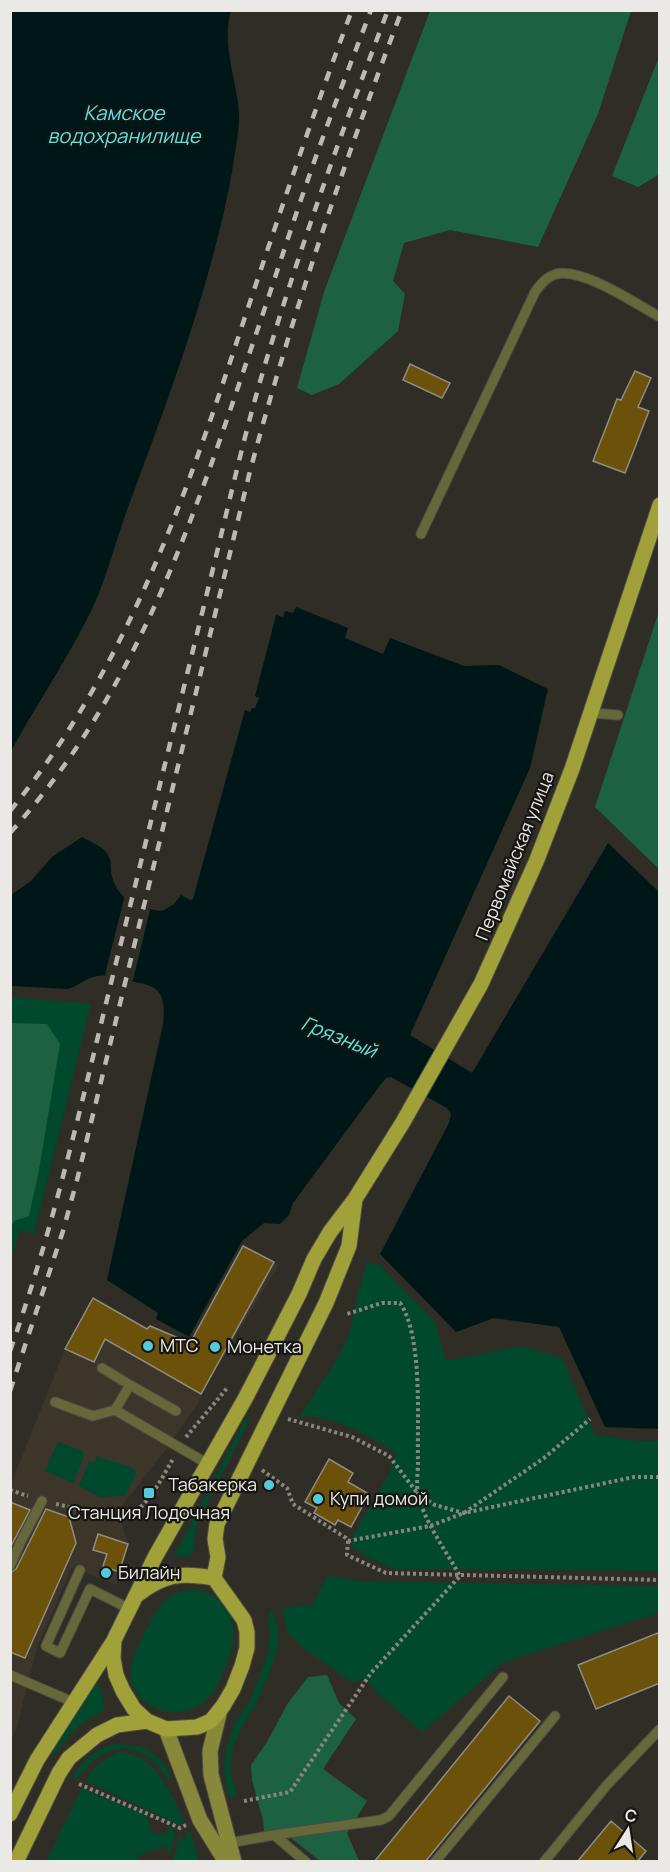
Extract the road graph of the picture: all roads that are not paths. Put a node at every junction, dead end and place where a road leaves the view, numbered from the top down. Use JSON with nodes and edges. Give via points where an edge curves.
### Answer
{"nodes":[{"id":1,"x":660,"y":317,"type":"edge"},
{"id":2,"x":660,"y":505,"type":"edge"},
{"id":3,"x":421,"y":534,"type":"dead end"},
{"id":4,"x":592,"y":713,"type":"junction"},
{"id":5,"x":618,"y":716,"type":"dead end"},
{"id":6,"x":355,"y":1199,"type":"junction"},
{"id":7,"x":102,"y":1368,"type":"dead end"},
{"id":8,"x":130,"y":1384,"type":"junction"},
{"id":9,"x":56,"y":1402,"type":"dead end"},
{"id":10,"x":115,"y":1410,"type":"junction"},
{"id":11,"x":176,"y":1411,"type":"dead end"},
{"id":12,"x":208,"y":1464,"type":"junction"},
{"id":13,"x":42,"y":1501,"type":"road end"},
{"id":14,"x":10,"y":1566,"type":"edge"},
{"id":15,"x":80,"y":1570,"type":"dead end"},
{"id":16,"x":214,"y":1578,"type":"junction"},
{"id":17,"x":74,"y":1582,"type":"junction"},
{"id":18,"x":90,"y":1589,"type":"junction"},
{"id":19,"x":137,"y":1595,"type":"junction"},
{"id":20,"x":130,"y":1609,"type":"junction"},
{"id":21,"x":114,"y":1640,"type":"junction"},
{"id":22,"x":10,"y":1675,"type":"edge"},
{"id":23,"x":503,"y":1677,"type":"dead end"},
{"id":24,"x":73,"y":1702,"type":"junction"},
{"id":25,"x":220,"y":1710,"type":"junction"},
{"id":26,"x":555,"y":1716,"type":"dead end"},
{"id":27,"x":147,"y":1720,"type":"junction"},
{"id":28,"x":166,"y":1729,"type":"junction"},
{"id":29,"x":660,"y":1729,"type":"edge"},
{"id":30,"x":10,"y":1814,"type":"edge"},
{"id":31,"x":274,"y":1835,"type":"junction"},
{"id":32,"x":229,"y":1844,"type":"junction"},
{"id":33,"x":16,"y":1862,"type":"edge"},
{"id":34,"x":226,"y":1862,"type":"edge"},
{"id":35,"x":234,"y":1862,"type":"edge"},
{"id":36,"x":306,"y":1862,"type":"edge"},
{"id":37,"x":435,"y":1862,"type":"edge"},
{"id":38,"x":544,"y":1862,"type":"edge"}],
"edges":[{"from":1,"to":3,"type":"lane","via":[[586,277],[554,274],[543,281]]},
{"from":2,"to":4,"type":"main road","name":"Первомайская улица"},
{"from":4,"to":5,"type":"lane"},
{"from":4,"to":6,"type":"main road","name":"Первомайская улица","via":[[536,862],[481,984]]},
{"from":6,"to":12,"type":"main road","name":"Первомайская улица","via":[[314,1259]]},
{"from":6,"to":16,"type":"main road","name":"Первомайская улица","via":[[349,1246],[326,1302],[217,1524]]},
{"from":7,"to":8,"type":"lane"},
{"from":8,"to":10,"type":"lane"},
{"from":8,"to":11,"type":"lane"},
{"from":9,"to":10,"type":"lane","via":[[93,1416]]},
{"from":10,"to":12,"type":"lane"},
{"from":12,"to":19,"type":"main road","name":"Первомайская улица"},
{"from":13,"to":14,"type":"lane"},
{"from":15,"to":17,"type":"lane"},
{"from":16,"to":19,"type":"main road","via":[[173,1576],[153,1582]]},
{"from":16,"to":25,"type":"main road","via":[[239,1611],[247,1632],[242,1666]]},
{"from":17,"to":18,"type":"lane"},
{"from":17,"to":18,"type":"lane","via":[[46,1646],[60,1653]]},
{"from":18,"to":20,"type":"lane"},
{"from":19,"to":20,"type":"main road"},
{"from":20,"to":21,"type":"main road"},
{"from":21,"to":24,"type":"main road"},
{"from":21,"to":27,"type":"main road","via":[[116,1675],[134,1709]]},
{"from":22,"to":24,"type":"lane"},
{"from":23,"to":31,"type":"lane","via":[[389,1816]]},
{"from":24,"to":30,"type":"main road"},
{"from":25,"to":28,"type":"main road","via":[[197,1727]]},
{"from":25,"to":32,"type":"street","via":[[210,1751],[211,1775]]},
{"from":26,"to":37,"type":"lane"},
{"from":27,"to":28,"type":"main road"},
{"from":27,"to":33,"type":"main road","via":[[117,1725],[97,1735],[69,1758]]},
{"from":28,"to":34,"type":"street","via":[[200,1820]]},
{"from":29,"to":38,"type":"lane","via":[[606,1786]]},
{"from":31,"to":32,"type":"lane"},
{"from":31,"to":36,"type":"lane"},
{"from":32,"to":35,"type":"street"}]}
